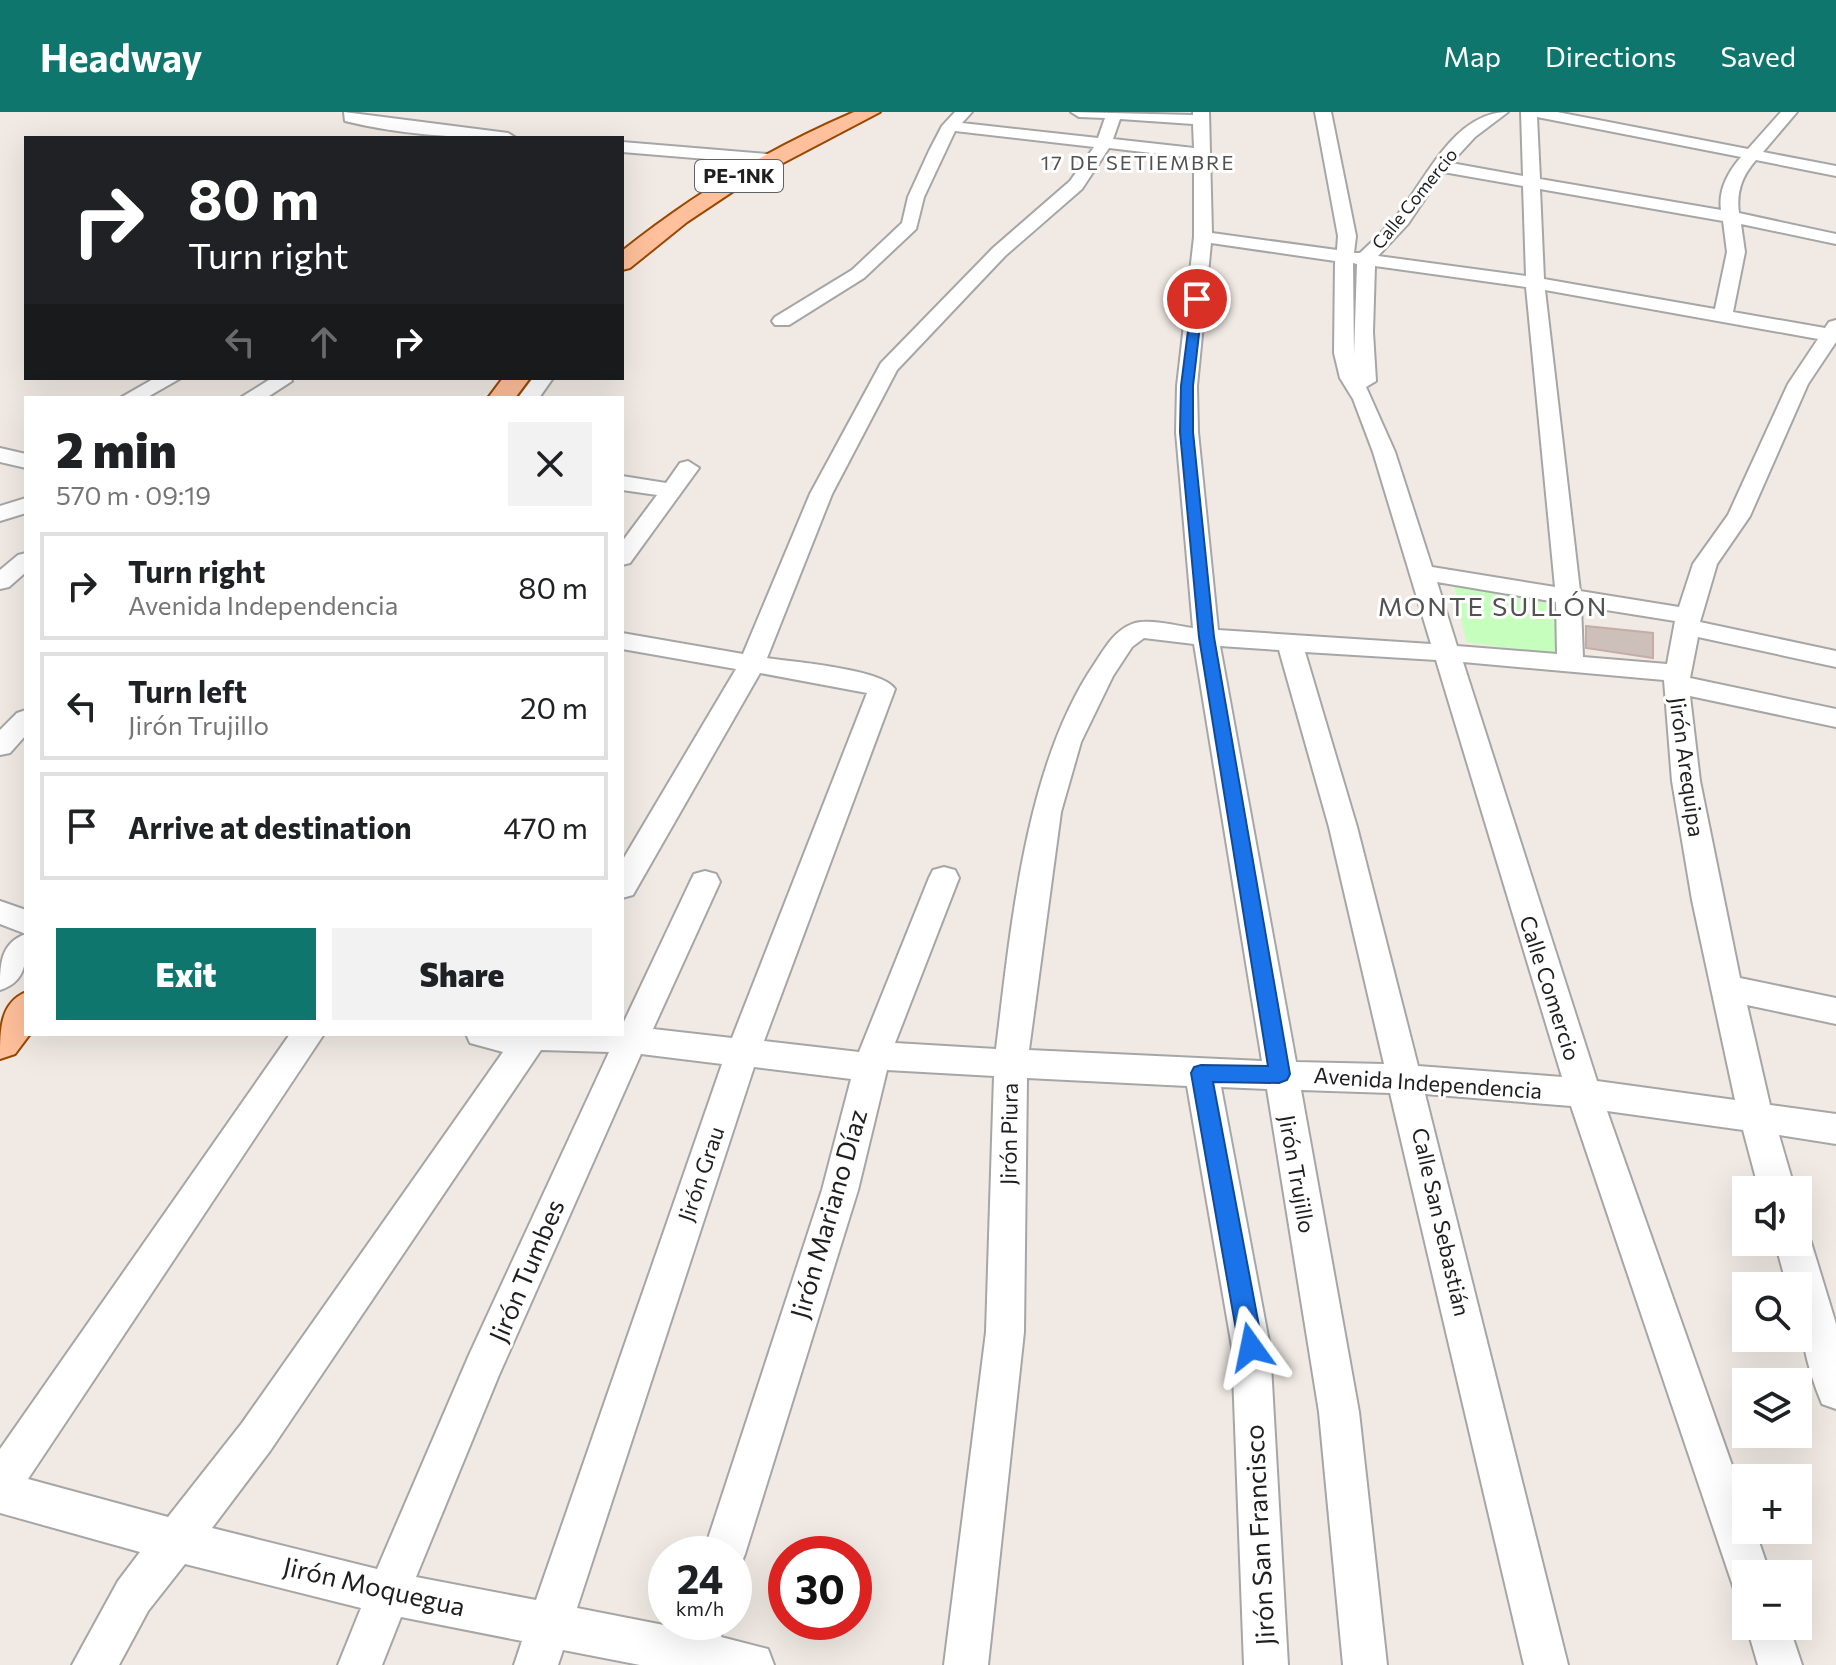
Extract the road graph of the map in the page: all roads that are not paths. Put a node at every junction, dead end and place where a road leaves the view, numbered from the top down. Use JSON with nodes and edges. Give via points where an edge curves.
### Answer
{"nodes":[{"id":1,"x":352,"y":112,"type":"edge"},
{"id":2,"x":870,"y":112,"type":"edge"},
{"id":3,"x":964,"y":112,"type":"edge"},
{"id":4,"x":1079,"y":112,"type":"edge"},
{"id":5,"x":1323,"y":112,"type":"edge"},
{"id":6,"x":1500,"y":112,"type":"edge"},
{"id":7,"x":1531,"y":112,"type":"edge"},
{"id":8,"x":1789,"y":112,"type":"edge"},
{"id":9,"x":1114,"y":115,"type":"junction"},
{"id":10,"x":1201,"y":116,"type":"edge"},
{"id":11,"x":950,"y":126,"type":"junction"},
{"id":12,"x":490,"y":136,"type":"edge"},
{"id":13,"x":1105,"y":143,"type":"junction"},
{"id":14,"x":624,"y":147,"type":"edge"},
{"id":15,"x":1204,"y":154,"type":"junction"},
{"id":16,"x":1753,"y":154,"type":"junction"},
{"id":17,"x":768,"y":159,"type":"junction"},
{"id":18,"x":1439,"y":166,"type":"junction"},
{"id":19,"x":1836,"y":171,"type":"edge"},
{"id":20,"x":1530,"y":182,"type":"junction"},
{"id":21,"x":1731,"y":217,"type":"junction"},
{"id":22,"x":1203,"y":237,"type":"junction"},
{"id":23,"x":1836,"y":239,"type":"edge"},
{"id":24,"x":1343,"y":255,"type":"junction"},
{"id":25,"x":1366,"y":258,"type":"junction"},
{"id":26,"x":624,"y":261,"type":"edge"},
{"id":27,"x":1535,"y":283,"type":"junction"},
{"id":28,"x":1723,"y":315,"type":"junction"},
{"id":29,"x":782,"y":321,"type":"dead end"},
{"id":30,"x":1834,"y":332,"type":"edge"},
{"id":31,"x":167,"y":380,"type":"edge"},
{"id":32,"x":515,"y":380,"type":"edge"},
{"id":33,"x":282,"y":381,"type":"dead end"},
{"id":34,"x":134,"y":396,"type":"edge"},
{"id":35,"x":254,"y":396,"type":"edge"},
{"id":36,"x":503,"y":396,"type":"edge"},
{"id":37,"x":1363,"y":399,"type":"junction"},
{"id":38,"x":688,"y":468,"type":"dead end"},
{"id":39,"x":624,"y":483,"type":"edge"},
{"id":40,"x":671,"y":490,"type":"junction"},
{"id":41,"x":24,"y":506,"type":"edge"},
{"id":42,"x":0,"y":514,"type":"edge"},
{"id":43,"x":624,"y":554,"type":"edge"},
{"id":44,"x":24,"y":562,"type":"edge"},
{"id":45,"x":1420,"y":572,"type":"junction"},
{"id":46,"x":0,"y":582,"type":"edge"},
{"id":47,"x":0,"y":589,"type":"edge"},
{"id":48,"x":24,"y":593,"type":"edge"},
{"id":49,"x":1568,"y":594,"type":"junction"},
{"id":50,"x":1688,"y":621,"type":"junction"},
{"id":51,"x":1206,"y":637,"type":"junction"},
{"id":52,"x":624,"y":641,"type":"edge"},
{"id":53,"x":1289,"y":641,"type":"junction"},
{"id":54,"x":1447,"y":653,"type":"junction"},
{"id":55,"x":1836,"y":659,"type":"edge"},
{"id":56,"x":752,"y":664,"type":"junction"},
{"id":57,"x":1570,"y":664,"type":"junction"},
{"id":58,"x":1676,"y":678,"type":"junction"},
{"id":59,"x":1836,"y":718,"type":"edge"},
{"id":60,"x":24,"y":721,"type":"edge"},
{"id":61,"x":0,"y":746,"type":"edge"},
{"id":62,"x":944,"y":878,"type":"dead end"},
{"id":63,"x":705,"y":882,"type":"dead end"},
{"id":64,"x":624,"y":884,"type":"edge"},
{"id":65,"x":0,"y":912,"type":"edge"},
{"id":66,"x":24,"y":921,"type":"edge"},
{"id":67,"x":24,"y":948,"type":"edge"},
{"id":68,"x":0,"y":978,"type":"edge"},
{"id":69,"x":1728,"y":988,"type":"junction"},
{"id":70,"x":24,"y":1011,"type":"edge"},
{"id":71,"x":1836,"y":1011,"type":"edge"},
{"id":72,"x":307,"y":1036,"type":"edge"},
{"id":73,"x":506,"y":1036,"type":"edge"},
{"id":74,"x":531,"y":1038,"type":"edge"},
{"id":75,"x":632,"y":1040,"type":"junction"},
{"id":76,"x":0,"y":1042,"type":"edge"},
{"id":77,"x":743,"y":1052,"type":"junction"},
{"id":78,"x":872,"y":1062,"type":"junction"},
{"id":79,"x":1011,"y":1062,"type":"junction"},
{"id":80,"x":1201,"y":1073,"type":"junction"},
{"id":81,"x":1279,"y":1074,"type":"junction"},
{"id":82,"x":1407,"y":1079,"type":"junction"},
{"id":83,"x":1584,"y":1093,"type":"junction"},
{"id":84,"x":1756,"y":1117,"type":"junction"},
{"id":85,"x":1836,"y":1129,"type":"edge"},
{"id":86,"x":1773,"y":1176,"type":"edge"},
{"id":87,"x":1797,"y":1256,"type":"edge"},
{"id":88,"x":1836,"y":1390,"type":"edge"},
{"id":89,"x":0,"y":1484,"type":"edge"},
{"id":90,"x":0,"y":1492,"type":"edge"},
{"id":91,"x":730,"y":1536,"type":"edge"},
{"id":92,"x":175,"y":1540,"type":"junction"},
{"id":93,"x":1744,"y":1560,"type":"edge"},
{"id":94,"x":388,"y":1593,"type":"junction"},
{"id":95,"x":547,"y":1624,"type":"junction"},
{"id":96,"x":1772,"y":1640,"type":"edge"},
{"id":97,"x":695,"y":1647,"type":"edge"},
{"id":98,"x":94,"y":1665,"type":"edge"},
{"id":99,"x":360,"y":1665,"type":"edge"},
{"id":100,"x":536,"y":1665,"type":"edge"},
{"id":101,"x":752,"y":1665,"type":"edge"},
{"id":102,"x":966,"y":1665,"type":"edge"},
{"id":103,"x":1266,"y":1665,"type":"edge"},
{"id":104,"x":1365,"y":1665,"type":"edge"},
{"id":105,"x":1546,"y":1665,"type":"edge"},
{"id":106,"x":1780,"y":1665,"type":"edge"}],
"edges":[{"from":1,"to":12,"type":"street","via":[[350,118],[367,122]]},
{"from":2,"to":17,"type":"main road","number":"PE-1NK"},
{"from":3,"to":11,"type":"street"},
{"from":4,"to":9,"type":"street"},
{"from":5,"to":24,"type":"street","name":"Calle Comercio","via":[[1347,236]]},
{"from":6,"to":18,"type":"street","name":"Calle Comercio","via":[[1469,134]]},
{"from":7,"to":16,"type":"street"},
{"from":7,"to":20,"type":"street"},
{"from":8,"to":16,"type":"street"},
{"from":9,"to":10,"type":"street"},
{"from":9,"to":13,"type":"street"},
{"from":10,"to":15,"type":"street","name":"Jirón Trujillo"},
{"from":11,"to":13,"type":"street"},
{"from":11,"to":29,"type":"street","via":[[919,189],[910,225],[858,274]]},
{"from":13,"to":15,"type":"street"},
{"from":13,"to":56,"type":"street","via":[[1076,185],[999,252],[888,367],[821,494]]},
{"from":14,"to":17,"type":"street"},
{"from":15,"to":22,"type":"street","name":"Jirón Trujillo"},
{"from":16,"to":19,"type":"street"},
{"from":16,"to":21,"type":"street","via":[[1737,172],[1728,198]]},
{"from":17,"to":26,"type":"main road","number":"PE-1NK","via":[[671,221]]},
{"from":18,"to":20,"type":"street"},
{"from":18,"to":25,"type":"street","name":"Calle Comercio","via":[[1402,220]]},
{"from":20,"to":21,"type":"street"},
{"from":20,"to":27,"type":"street"},
{"from":21,"to":23,"type":"street"},
{"from":21,"to":28,"type":"street","via":[[1736,252]]},
{"from":22,"to":24,"type":"street"},
{"from":22,"to":51,"type":"street","name":"Jirón Trujillo","via":[[1187,432]]},
{"from":24,"to":25,"type":"street"},
{"from":24,"to":37,"type":"street","name":"Calle Comercio","via":[[1344,353]]},
{"from":25,"to":27,"type":"street"},
{"from":25,"to":37,"type":"street","name":"Calle Comercio"},
{"from":27,"to":28,"type":"street"},
{"from":27,"to":49,"type":"street"},
{"from":28,"to":30,"type":"street"},
{"from":30,"to":50,"type":"street","name":"Jirón Arequipa","via":[[1798,384],[1739,516],[1705,564]]},
{"from":31,"to":34,"type":"street"},
{"from":32,"to":36,"type":"main road"},
{"from":33,"to":35,"type":"street"},
{"from":37,"to":45,"type":"street","name":"Calle Comercio"},
{"from":38,"to":40,"type":"street"},
{"from":39,"to":40,"type":"street"},
{"from":40,"to":43,"type":"street"},
{"from":41,"to":42,"type":"street"},
{"from":44,"to":46,"type":"street"},
{"from":45,"to":49,"type":"street"},
{"from":45,"to":54,"type":"street","name":"Calle Comercio"},
{"from":47,"to":48,"type":"street"},
{"from":49,"to":50,"type":"street"},
{"from":49,"to":57,"type":"street"},
{"from":50,"to":55,"type":"street"},
{"from":50,"to":58,"type":"street","name":"Jirón Arequipa"},
{"from":51,"to":53,"type":"street"},
{"from":51,"to":79,"type":"street","name":"Jirón Piura","via":[[1139,630],[1123,641],[1067,742],[1047,812]]},
{"from":51,"to":81,"type":"street","name":"Jirón Trujillo"},
{"from":52,"to":56,"type":"street"},
{"from":53,"to":54,"type":"street"},
{"from":53,"to":82,"type":"street","name":"Calle San Sebastián"},
{"from":54,"to":57,"type":"street"},
{"from":54,"to":83,"type":"street","name":"Calle Comercio"},
{"from":56,"to":64,"type":"street"},
{"from":56,"to":77,"type":"street","name":"Jirón Grau","via":[[882,689]]},
{"from":57,"to":58,"type":"street"},
{"from":58,"to":59,"type":"street"},
{"from":58,"to":69,"type":"street","name":"Jirón Arequipa","via":[[1686,781]]},
{"from":60,"to":61,"type":"street"},
{"from":62,"to":78,"type":"street","name":"Jirón Mariano Díaz"},
{"from":63,"to":75,"type":"street","name":"Jirón Tumbes"},
{"from":65,"to":66,"type":"street"},
{"from":67,"to":68,"type":"street"},
{"from":69,"to":71,"type":"street"},
{"from":69,"to":84,"type":"street","name":"Jirón Arequipa"},
{"from":70,"to":76,"type":"main road"},
{"from":72,"to":89,"type":"street"},
{"from":73,"to":74,"type":"street","name":"Avenida Independencia"},
{"from":74,"to":75,"type":"street","name":"Avenida Independencia"},
{"from":74,"to":92,"type":"street","via":[[256,1437]]},
{"from":75,"to":77,"type":"street","name":"Avenida Independencia"},
{"from":75,"to":94,"type":"street","name":"Jirón Tumbes"},
{"from":77,"to":78,"type":"street","name":"Avenida Independencia"},
{"from":77,"to":95,"type":"street","name":"Jirón Grau"},
{"from":78,"to":79,"type":"street","name":"Avenida Independencia"},
{"from":78,"to":91,"type":"street","name":"Jirón Mariano Díaz","via":[[840,1190]]},
{"from":79,"to":80,"type":"street","name":"Avenida Independencia"},
{"from":79,"to":102,"type":"street","name":"Jirón Piura","via":[[1005,1332]]},
{"from":80,"to":81,"type":"street","name":"Avenida Independencia"},
{"from":80,"to":103,"type":"street","name":"Jirón San Francisco","via":[[1251,1347]]},
{"from":81,"to":82,"type":"street","name":"Avenida Independencia"},
{"from":81,"to":104,"type":"street","name":"Jirón Trujillo","via":[[1339,1412]]},
{"from":82,"to":83,"type":"street","name":"Avenida Independencia"},
{"from":82,"to":105,"type":"street","name":"Calle San Sebastián"},
{"from":83,"to":84,"type":"street","name":"Avenida Independencia"},
{"from":83,"to":93,"type":"street","name":"Calle Comercio"},
{"from":84,"to":85,"type":"street","name":"Avenida Independencia"},
{"from":84,"to":86,"type":"street","name":"Jirón Arequipa"},
{"from":87,"to":88,"type":"street"},
{"from":90,"to":92,"type":"street","name":"Jirón Moquegua"},
{"from":92,"to":94,"type":"street","name":"Jirón Moquegua"},
{"from":92,"to":98,"type":"street","via":[[133,1596]]},
{"from":94,"to":95,"type":"street","name":"Jirón Moquegua"},
{"from":94,"to":99,"type":"street","name":"Jirón Tumbes"},
{"from":95,"to":97,"type":"street","name":"Jirón Moquegua"},
{"from":95,"to":100,"type":"street","name":"Jirón Grau"},
{"from":96,"to":106,"type":"street"},
{"from":97,"to":101,"type":"street","name":"Jirón Moquegua"}]}
